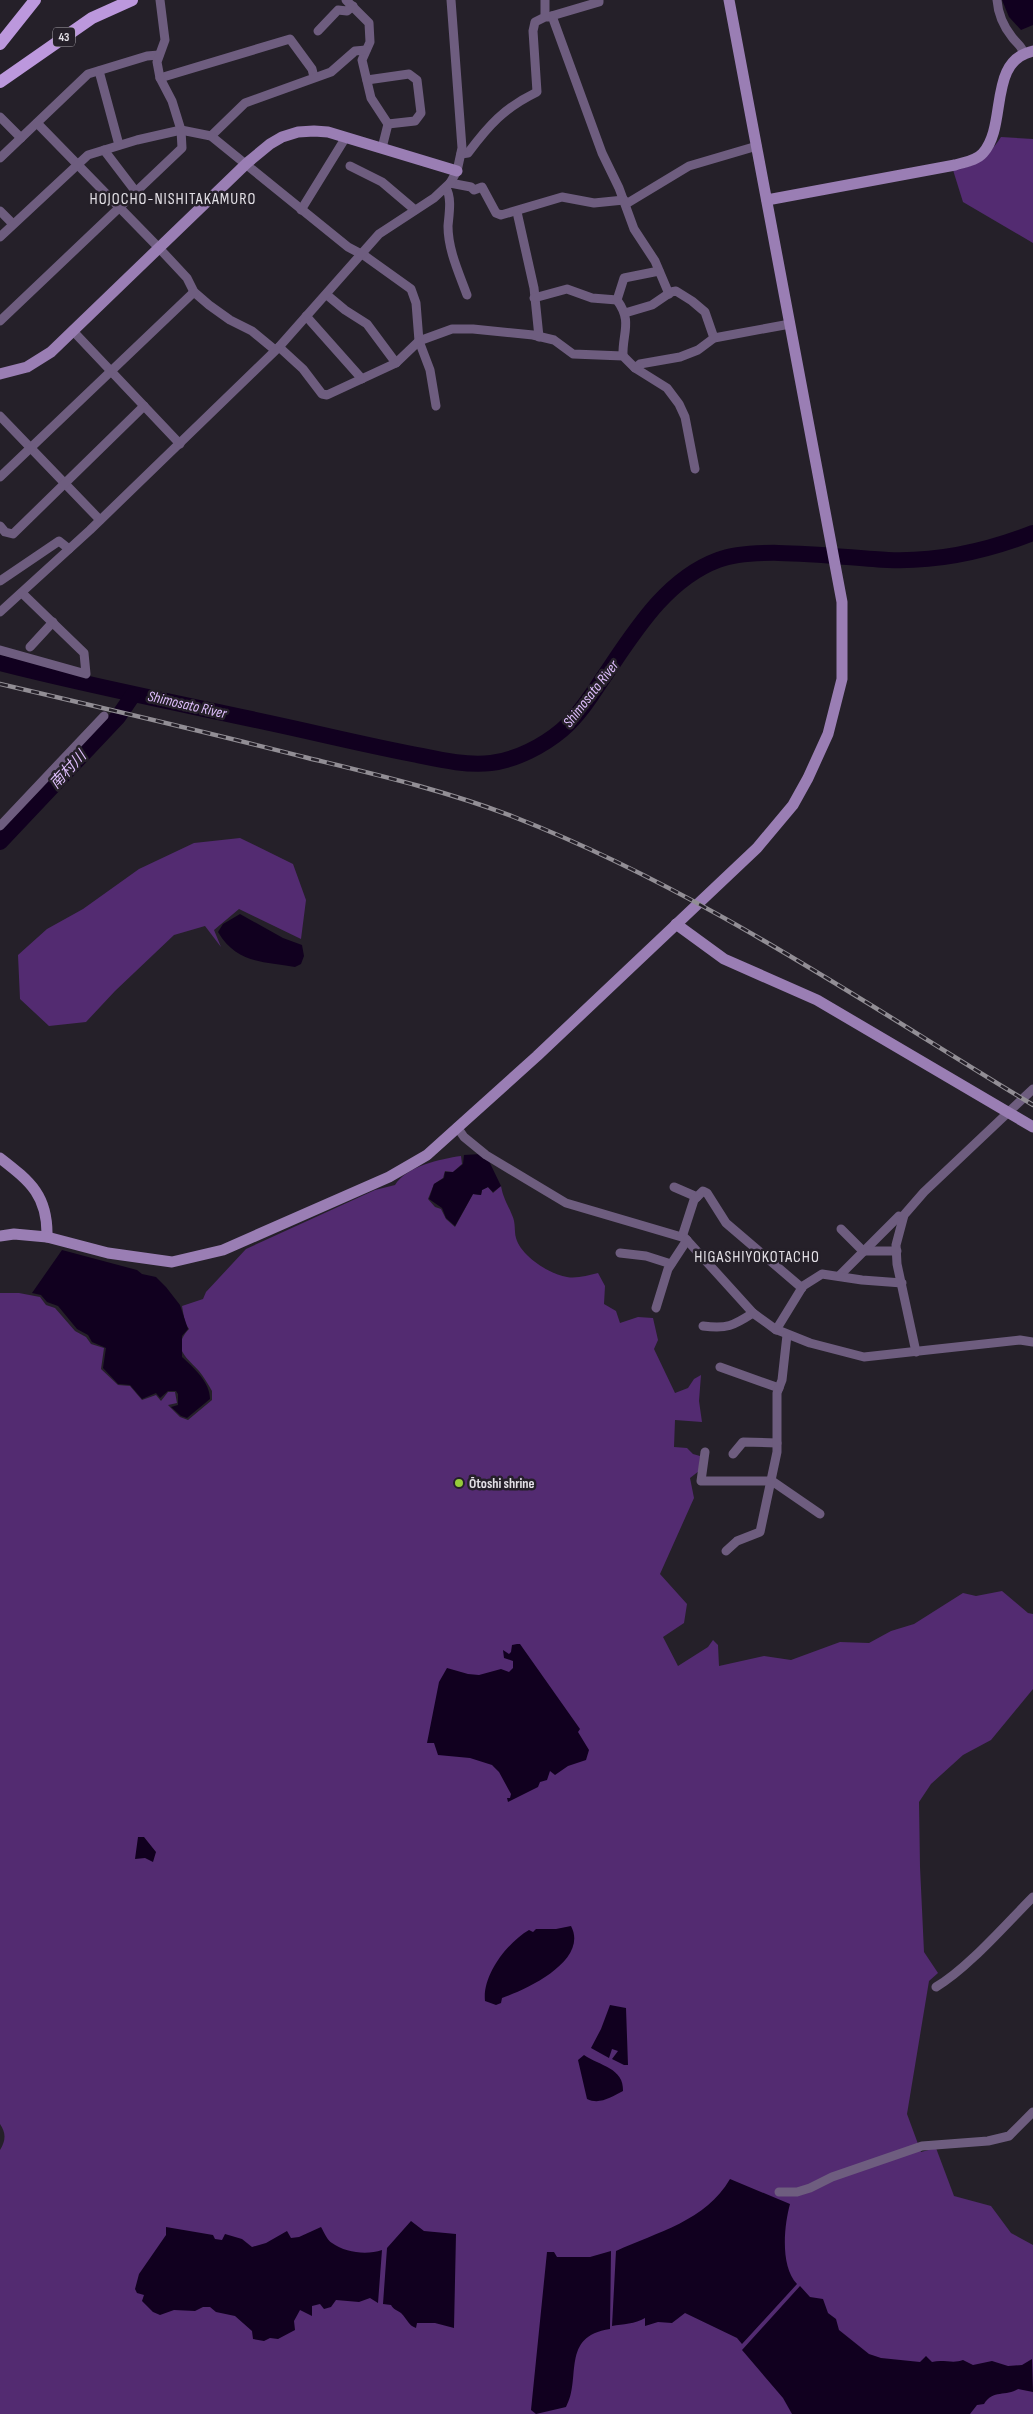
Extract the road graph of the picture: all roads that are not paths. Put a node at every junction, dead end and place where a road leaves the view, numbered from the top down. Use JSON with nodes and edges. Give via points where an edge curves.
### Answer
{"nodes":[{"id":1,"x":35,"y":0,"type":"edge"},
{"id":2,"x":132,"y":0,"type":"edge"},
{"id":3,"x":160,"y":0,"type":"edge"},
{"id":4,"x":451,"y":0,"type":"edge"},
{"id":5,"x":545,"y":0,"type":"edge"},
{"id":6,"x":599,"y":0,"type":"edge"},
{"id":7,"x":730,"y":0,"type":"edge"},
{"id":8,"x":997,"y":0,"type":"edge"},
{"id":9,"x":349,"y":3,"type":"edge"},
{"id":10,"x":549,"y":16,"type":"junction"},
{"id":11,"x":318,"y":31,"type":"dead end"},
{"id":12,"x":0,"y":44,"type":"edge"},
{"id":13,"x":366,"y":50,"type":"junction"},
{"id":14,"x":1028,"y":52,"type":"edge"},
{"id":15,"x":159,"y":55,"type":"junction"},
{"id":16,"x":99,"y":71,"type":"junction"},
{"id":17,"x":314,"y":76,"type":"junction"},
{"id":18,"x":160,"y":78,"type":"junction"},
{"id":19,"x":367,"y":80,"type":"junction"},
{"id":20,"x":0,"y":82,"type":"edge"},
{"id":21,"x":0,"y":117,"type":"edge"},
{"id":22,"x":36,"y":123,"type":"junction"},
{"id":23,"x":388,"y":124,"type":"junction"},
{"id":24,"x":181,"y":130,"type":"junction"},
{"id":25,"x":211,"y":136,"type":"junction"},
{"id":26,"x":21,"y":138,"type":"junction"},
{"id":27,"x":346,"y":138,"type":"junction"},
{"id":28,"x":119,"y":145,"type":"junction"},
{"id":29,"x":757,"y":146,"type":"junction"},
{"id":30,"x":382,"y":148,"type":"junction"},
{"id":31,"x":104,"y":150,"type":"junction"},
{"id":32,"x":461,"y":154,"type":"junction"},
{"id":33,"x":0,"y":158,"type":"edge"},
{"id":34,"x":247,"y":163,"type":"junction"},
{"id":35,"x":78,"y":164,"type":"junction"},
{"id":36,"x":350,"y":166,"type":"dead end"},
{"id":37,"x":457,"y":171,"type":"junction"},
{"id":38,"x":448,"y":185,"type":"junction"},
{"id":39,"x":136,"y":192,"type":"junction"},
{"id":40,"x":767,"y":200,"type":"junction"},
{"id":41,"x":625,"y":202,"type":"junction"},
{"id":42,"x":120,"y":207,"type":"junction"},
{"id":43,"x":301,"y":210,"type":"junction"},
{"id":44,"x":415,"y":210,"type":"junction"},
{"id":45,"x":0,"y":211,"type":"edge"},
{"id":46,"x":517,"y":212,"type":"junction"},
{"id":47,"x":13,"y":224,"type":"junction"},
{"id":48,"x":0,"y":237,"type":"edge"},
{"id":49,"x":159,"y":248,"type":"junction"},
{"id":50,"x":359,"y":254,"type":"junction"},
{"id":51,"x":659,"y":271,"type":"junction"},
{"id":52,"x":194,"y":292,"type":"junction"},
{"id":53,"x":669,"y":294,"type":"junction"},
{"id":54,"x":326,"y":295,"type":"junction"},
{"id":55,"x":466,"y":295,"type":"dead end"},
{"id":56,"x":534,"y":298,"type":"junction"},
{"id":57,"x":617,"y":300,"type":"junction"},
{"id":58,"x":625,"y":313,"type":"junction"},
{"id":59,"x":306,"y":316,"type":"junction"},
{"id":60,"x":0,"y":321,"type":"edge"},
{"id":61,"x":790,"y":324,"type":"junction"},
{"id":62,"x":73,"y":331,"type":"junction"},
{"id":63,"x":539,"y":337,"type":"junction"},
{"id":64,"x":714,"y":338,"type":"junction"},
{"id":65,"x":419,"y":341,"type":"junction"},
{"id":66,"x":277,"y":348,"type":"junction"},
{"id":67,"x":623,"y":356,"type":"junction"},
{"id":68,"x":396,"y":362,"type":"junction"},
{"id":69,"x":636,"y":368,"type":"junction"},
{"id":70,"x":110,"y":371,"type":"junction"},
{"id":71,"x":0,"y":374,"type":"edge"},
{"id":72,"x":362,"y":379,"type":"junction"},
{"id":73,"x":144,"y":406,"type":"junction"},
{"id":74,"x":436,"y":406,"type":"dead end"},
{"id":75,"x":0,"y":416,"type":"edge"},
{"id":76,"x":180,"y":444,"type":"junction"},
{"id":77,"x":30,"y":448,"type":"junction"},
{"id":78,"x":694,"y":469,"type":"dead end"},
{"id":79,"x":0,"y":477,"type":"edge"},
{"id":80,"x":64,"y":484,"type":"junction"},
{"id":81,"x":100,"y":520,"type":"junction"},
{"id":82,"x":0,"y":526,"type":"edge"},
{"id":83,"x":69,"y":549,"type":"junction"},
{"id":84,"x":0,"y":581,"type":"edge"},
{"id":85,"x":22,"y":593,"type":"junction"},
{"id":86,"x":0,"y":612,"type":"edge"},
{"id":87,"x":53,"y":622,"type":"junction"},
{"id":88,"x":30,"y":647,"type":"dead end"},
{"id":89,"x":0,"y":650,"type":"edge"},
{"id":90,"x":104,"y":716,"type":"dead end"},
{"id":91,"x":0,"y":826,"type":"edge"},
{"id":92,"x":676,"y":924,"type":"junction"},
{"id":93,"x":1033,"y":1088,"type":"edge"},
{"id":94,"x":1007,"y":1112,"type":"junction"},
{"id":95,"x":457,"y":1127,"type":"junction"},
{"id":96,"x":1033,"y":1127,"type":"edge"},
{"id":97,"x":0,"y":1158,"type":"edge"},
{"id":98,"x":674,"y":1187,"type":"dead end"},
{"id":99,"x":697,"y":1197,"type":"junction"},
{"id":100,"x":903,"y":1216,"type":"junction"},
{"id":101,"x":841,"y":1229,"type":"dead end"},
{"id":102,"x":0,"y":1236,"type":"edge"},
{"id":103,"x":47,"y":1237,"type":"junction"},
{"id":104,"x":685,"y":1239,"type":"junction"},
{"id":105,"x":863,"y":1251,"type":"junction"},
{"id":106,"x":897,"y":1251,"type":"junction"},
{"id":107,"x":620,"y":1253,"type":"dead end"},
{"id":108,"x":671,"y":1264,"type":"junction"},
{"id":109,"x":839,"y":1276,"type":"junction"},
{"id":110,"x":902,"y":1282,"type":"junction"},
{"id":111,"x":802,"y":1288,"type":"junction"},
{"id":112,"x":656,"y":1308,"type":"dead end"},
{"id":113,"x":753,"y":1313,"type":"junction"},
{"id":114,"x":703,"y":1326,"type":"dead end"},
{"id":115,"x":776,"y":1330,"type":"junction"},
{"id":116,"x":787,"y":1335,"type":"junction"},
{"id":117,"x":1033,"y":1342,"type":"edge"},
{"id":118,"x":916,"y":1352,"type":"junction"},
{"id":119,"x":720,"y":1367,"type":"dead end"},
{"id":120,"x":779,"y":1388,"type":"junction"},
{"id":121,"x":778,"y":1443,"type":"junction"},
{"id":122,"x":705,"y":1452,"type":"dead end"},
{"id":123,"x":733,"y":1454,"type":"dead end"},
{"id":124,"x":772,"y":1481,"type":"junction"},
{"id":125,"x":820,"y":1514,"type":"dead end"},
{"id":126,"x":726,"y":1551,"type":"dead end"},
{"id":127,"x":1033,"y":1897,"type":"edge"},
{"id":128,"x":936,"y":1987,"type":"dead end"},
{"id":129,"x":1033,"y":2112,"type":"edge"},
{"id":130,"x":779,"y":2192,"type":"dead end"}],
"edges":[{"from":1,"to":12,"type":"main road"},
{"from":2,"to":20,"type":"main road","number":"43","via":[[92,18]]},
{"from":3,"to":15,"type":"street","via":[[165,40]]},
{"from":4,"to":32,"type":"street"},
{"from":5,"to":10,"type":"street"},
{"from":6,"to":10,"type":"street"},
{"from":7,"to":29,"type":"street"},
{"from":8,"to":14,"type":"street","via":[[1004,24]]},
{"from":9,"to":11,"type":"street","via":[[347,12],[338,10]]},
{"from":9,"to":13,"type":"street","via":[[369,23],[370,42]]},
{"from":10,"to":32,"type":"street","via":[[535,22],[533,31],[537,92],[509,107],[492,122],[468,153]]},
{"from":10,"to":41,"type":"street","via":[[602,153]]},
{"from":13,"to":17,"type":"street","via":[[354,51],[331,72]]},
{"from":13,"to":19,"type":"street","via":[[362,60]]},
{"from":14,"to":40,"type":"street","via":[[1012,63],[1006,73],[991,141],[974,160]]},
{"from":15,"to":16,"type":"street"},
{"from":15,"to":18,"type":"street"},
{"from":16,"to":22,"type":"street","via":[[88,74]]},
{"from":16,"to":28,"type":"street"},
{"from":17,"to":18,"type":"street","via":[[290,39]]},
{"from":17,"to":25,"type":"street","via":[[245,103]]},
{"from":18,"to":24,"type":"street","via":[[172,101]]},
{"from":19,"to":23,"type":"street","via":[[371,98]]},
{"from":19,"to":23,"type":"street","via":[[410,74],[417,80],[421,113],[415,121]]},
{"from":21,"to":26,"type":"street"},
{"from":22,"to":26,"type":"street"},
{"from":22,"to":35,"type":"street"},
{"from":23,"to":30,"type":"street"},
{"from":24,"to":25,"type":"street"},
{"from":24,"to":28,"type":"street"},
{"from":24,"to":39,"type":"street","via":[[182,148]]},
{"from":25,"to":34,"type":"street"},
{"from":26,"to":33,"type":"street"},
{"from":27,"to":30,"type":"street"},
{"from":27,"to":34,"type":"street","via":[[328,132],[298,132],[270,144]]},
{"from":27,"to":43,"type":"street"},
{"from":28,"to":31,"type":"street"},
{"from":29,"to":40,"type":"street"},
{"from":29,"to":41,"type":"street","via":[[689,166]]},
{"from":30,"to":37,"type":"street"},
{"from":31,"to":35,"type":"street","via":[[88,155]]},
{"from":31,"to":39,"type":"street"},
{"from":32,"to":37,"type":"street"},
{"from":34,"to":43,"type":"street"},
{"from":34,"to":49,"type":"street"},
{"from":35,"to":42,"type":"street"},
{"from":35,"to":47,"type":"street"},
{"from":36,"to":44,"type":"street","via":[[382,182]]},
{"from":37,"to":38,"type":"street"},
{"from":38,"to":44,"type":"street"},
{"from":38,"to":46,"type":"street","via":[[474,190],[482,187],[496,213]]},
{"from":38,"to":55,"type":"street","via":[[451,252]]},
{"from":39,"to":42,"type":"street"},
{"from":40,"to":61,"type":"street"},
{"from":41,"to":46,"type":"street","via":[[594,203],[562,197]]},
{"from":41,"to":51,"type":"street","via":[[634,229]]},
{"from":42,"to":49,"type":"street"},
{"from":42,"to":60,"type":"street"},
{"from":43,"to":50,"type":"street"},
{"from":44,"to":50,"type":"street","via":[[379,234]]},
{"from":45,"to":47,"type":"street"},
{"from":46,"to":56,"type":"street"},
{"from":47,"to":48,"type":"street"},
{"from":49,"to":52,"type":"street","via":[[187,278]]},
{"from":49,"to":62,"type":"street"},
{"from":50,"to":54,"type":"street"},
{"from":50,"to":65,"type":"street","via":[[411,289],[416,303]]},
{"from":51,"to":53,"type":"street"},
{"from":51,"to":57,"type":"street","via":[[624,278]]},
{"from":52,"to":66,"type":"street","via":[[230,320]]},
{"from":52,"to":70,"type":"street"},
{"from":53,"to":58,"type":"street","via":[[652,305]]},
{"from":53,"to":64,"type":"street","via":[[676,291],[705,312]]},
{"from":54,"to":59,"type":"street"},
{"from":54,"to":68,"type":"street","via":[[366,324]]},
{"from":56,"to":57,"type":"street","via":[[567,289],[592,298]]},
{"from":56,"to":63,"type":"street"},
{"from":57,"to":58,"type":"street"},
{"from":58,"to":67,"type":"street","via":[[627,324]]},
{"from":59,"to":66,"type":"street"},
{"from":59,"to":72,"type":"street"},
{"from":61,"to":64,"type":"street"},
{"from":61,"to":92,"type":"street","via":[[842,602],[842,679],[828,734],[793,804],[757,848]]},
{"from":62,"to":70,"type":"street"},
{"from":62,"to":71,"type":"street","via":[[40,361],[27,368]]},
{"from":63,"to":65,"type":"street","via":[[452,329]]},
{"from":63,"to":67,"type":"street","via":[[554,340],[573,354]]},
{"from":64,"to":69,"type":"street","via":[[698,350],[680,357],[640,364]]},
{"from":65,"to":68,"type":"street"},
{"from":65,"to":74,"type":"street","via":[[430,370]]},
{"from":66,"to":72,"type":"street","via":[[303,369],[322,394],[327,395]]},
{"from":66,"to":76,"type":"street"},
{"from":67,"to":69,"type":"street"},
{"from":68,"to":72,"type":"street"},
{"from":69,"to":78,"type":"street","via":[[667,388],[679,404]]},
{"from":70,"to":73,"type":"street"},
{"from":70,"to":77,"type":"street"},
{"from":73,"to":76,"type":"street"},
{"from":73,"to":80,"type":"street"},
{"from":75,"to":77,"type":"street"},
{"from":76,"to":81,"type":"street"},
{"from":77,"to":79,"type":"street"},
{"from":77,"to":80,"type":"street"},
{"from":80,"to":81,"type":"street"},
{"from":80,"to":82,"type":"street","via":[[14,534],[5,532]]},
{"from":81,"to":83,"type":"street"},
{"from":83,"to":84,"type":"street","via":[[59,541]]},
{"from":83,"to":85,"type":"street"},
{"from":85,"to":86,"type":"street"},
{"from":85,"to":87,"type":"street"},
{"from":87,"to":88,"type":"street"},
{"from":87,"to":89,"type":"street","via":[[84,653],[86,674]]},
{"from":90,"to":91,"type":"street"},
{"from":92,"to":94,"type":"street","via":[[724,959],[825,1005]]},
{"from":92,"to":95,"type":"street"},
{"from":93,"to":94,"type":"street"},
{"from":94,"to":96,"type":"street"},
{"from":94,"to":100,"type":"street"},
{"from":95,"to":103,"type":"street","via":[[427,1155],[389,1177],[223,1250],[172,1262],[108,1252]]},
{"from":95,"to":104,"type":"street","via":[[486,1155],[566,1203]]},
{"from":97,"to":103,"type":"street","via":[[38,1192],[48,1220]]},
{"from":98,"to":99,"type":"street"},
{"from":99,"to":104,"type":"street"},
{"from":99,"to":111,"type":"street","via":[[702,1191],[707,1193],[726,1223]]},
{"from":100,"to":105,"type":"street","via":[[899,1216]]},
{"from":100,"to":106,"type":"street"},
{"from":101,"to":105,"type":"street"},
{"from":102,"to":103,"type":"street"},
{"from":104,"to":108,"type":"street"},
{"from":104,"to":113,"type":"street"},
{"from":105,"to":106,"type":"street"},
{"from":105,"to":109,"type":"street"},
{"from":106,"to":110,"type":"street"},
{"from":107,"to":108,"type":"street","via":[[646,1256]]},
{"from":108,"to":112,"type":"street"},
{"from":109,"to":110,"type":"street"},
{"from":109,"to":111,"type":"street","via":[[822,1274]]},
{"from":110,"to":118,"type":"street"},
{"from":111,"to":115,"type":"street"},
{"from":113,"to":114,"type":"street","via":[[730,1327]]},
{"from":113,"to":115,"type":"street"},
{"from":115,"to":116,"type":"street"},
{"from":116,"to":118,"type":"street","via":[[864,1357]]},
{"from":116,"to":120,"type":"street"},
{"from":117,"to":118,"type":"street","via":[[1020,1340]]},
{"from":119,"to":120,"type":"street"},
{"from":120,"to":121,"type":"street","via":[[776,1407]]},
{"from":121,"to":123,"type":"street","via":[[743,1442]]},
{"from":121,"to":124,"type":"street"},
{"from":122,"to":124,"type":"street","via":[[701,1481]]},
{"from":124,"to":125,"type":"street"},
{"from":124,"to":126,"type":"street","via":[[760,1532],[737,1541]]},
{"from":127,"to":128,"type":"street"},
{"from":129,"to":130,"type":"street","via":[[1008,2136],[988,2141],[922,2146],[832,2177],[810,2188]]}]}
